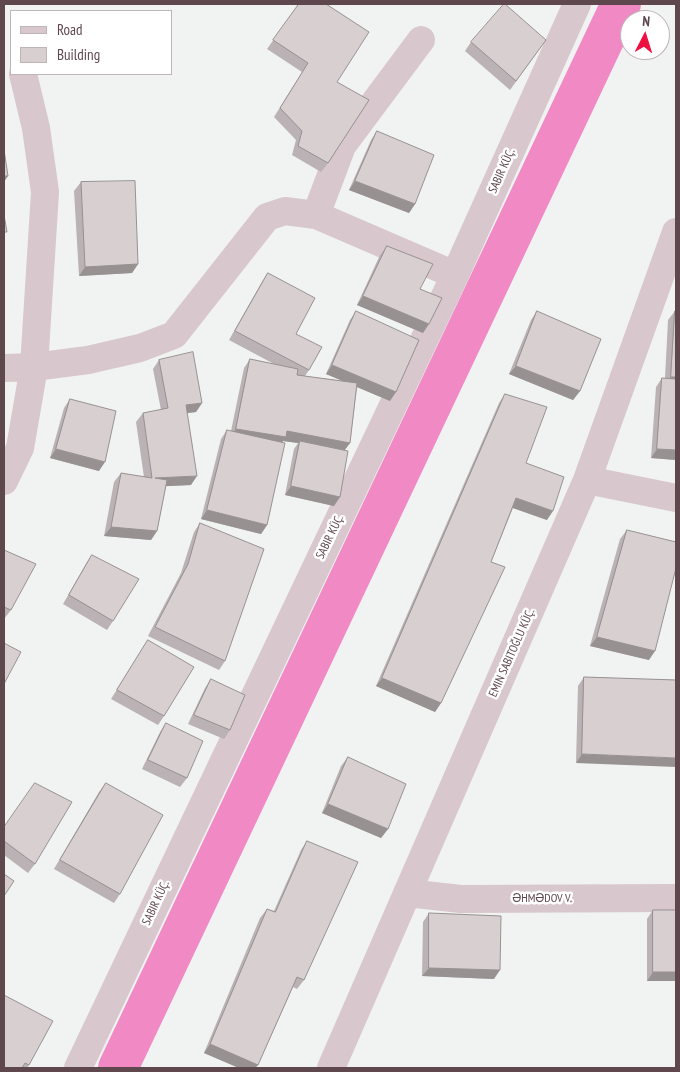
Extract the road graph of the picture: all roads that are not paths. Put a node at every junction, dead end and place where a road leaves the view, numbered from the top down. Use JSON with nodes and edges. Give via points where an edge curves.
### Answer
{"nodes":[{"id":1,"x":577,"y":4,"type":"edge"},
{"id":2,"x":421,"y":40,"type":"dead end"},
{"id":3,"x":22,"y":75,"type":"edge"},
{"id":4,"x":316,"y":215,"type":"junction"},
{"id":5,"x":676,"y":232,"type":"edge"},
{"id":6,"x":671,"y":262,"type":"edge"},
{"id":7,"x":456,"y":275,"type":"junction"},
{"id":8,"x":34,"y":367,"type":"junction"},
{"id":9,"x":4,"y":368,"type":"edge"},
{"id":10,"x":587,"y":480,"type":"junction"},
{"id":11,"x":4,"y":481,"type":"edge"},
{"id":12,"x":676,"y":498,"type":"edge"},
{"id":13,"x":407,"y":893,"type":"junction"},
{"id":14,"x":676,"y":898,"type":"edge"},
{"id":15,"x":78,"y":1068,"type":"edge"},
{"id":16,"x":331,"y":1068,"type":"edge"}],
"edges":[{"from":1,"to":7,"type":"street","name":"SABIR KÜÇ."},
{"from":2,"to":4,"type":"street","via":[[342,146]]},
{"from":3,"to":8,"type":"street","via":[[36,128],[45,192]]},
{"from":4,"to":7,"type":"street"},
{"from":4,"to":8,"type":"street","via":[[285,211],[267,217],[174,335],[140,348],[88,360]]},
{"from":5,"to":6,"type":"street","name":"EMIN SABITOĞLU KÜÇ."},
{"from":6,"to":10,"type":"street","name":"EMIN SABITOĞLU KÜÇ."},
{"from":7,"to":15,"type":"street","name":"SABIR KÜÇ."},
{"from":8,"to":9,"type":"street"},
{"from":8,"to":11,"type":"street","via":[[20,448]]},
{"from":10,"to":12,"type":"street"},
{"from":10,"to":13,"type":"street","name":"EMIN SABITOĞLU KÜÇ."},
{"from":13,"to":14,"type":"street","name":"ƏHMƏDOV V.","via":[[461,899]]},
{"from":13,"to":16,"type":"street","name":"EMIN SABITOĞLU KÜÇ."}]}
